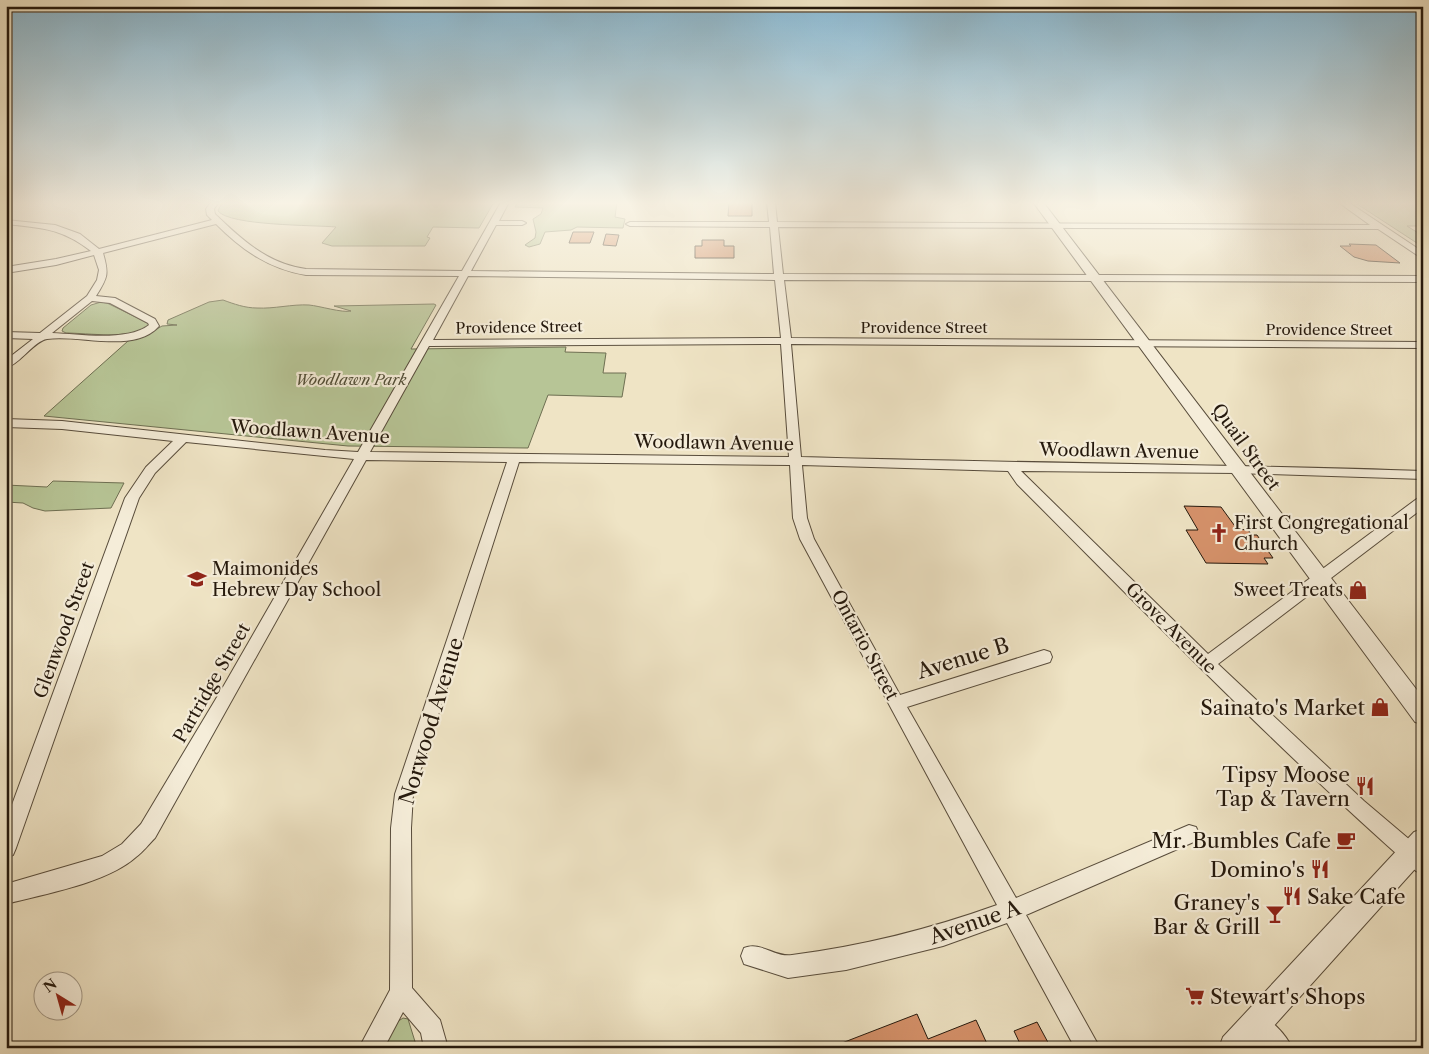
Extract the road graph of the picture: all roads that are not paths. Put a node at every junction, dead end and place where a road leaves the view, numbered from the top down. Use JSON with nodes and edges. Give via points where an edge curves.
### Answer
{"nodes":[{"id":1,"x":101,"y":251,"type":"edge"},
{"id":2,"x":253,"y":251,"type":"edge"},
{"id":3,"x":477,"y":251,"type":"edge"},
{"id":4,"x":776,"y":251,"type":"edge"},
{"id":5,"x":1074,"y":251,"type":"edge"},
{"id":6,"x":98,"y":252,"type":"junction"},
{"id":7,"x":6,"y":270,"type":"edge"},
{"id":8,"x":465,"y":273,"type":"junction"},
{"id":9,"x":778,"y":277,"type":"junction"},
{"id":10,"x":1094,"y":278,"type":"junction"},
{"id":11,"x":1423,"y":279,"type":"edge"},
{"id":12,"x":90,"y":298,"type":"junction"},
{"id":13,"x":6,"y":335,"type":"edge"},
{"id":14,"x":43,"y":336,"type":"junction"},
{"id":15,"x":786,"y":341,"type":"junction"},
{"id":16,"x":425,"y":343,"type":"junction"},
{"id":17,"x":1145,"y":343,"type":"junction"},
{"id":18,"x":1423,"y":344,"type":"edge"},
{"id":19,"x":6,"y":365,"type":"edge"},
{"id":20,"x":6,"y":423,"type":"edge"},
{"id":21,"x":182,"y":439,"type":"junction"},
{"id":22,"x":362,"y":456,"type":"junction"},
{"id":23,"x":514,"y":458,"type":"junction"},
{"id":24,"x":795,"y":461,"type":"junction"},
{"id":25,"x":1012,"y":467,"type":"junction"},
{"id":26,"x":1237,"y":469,"type":"junction"},
{"id":27,"x":1423,"y":475,"type":"edge"},
{"id":28,"x":1423,"y":501,"type":"edge"},
{"id":29,"x":1320,"y":578,"type":"junction"},
{"id":30,"x":1044,"y":657,"type":"dead end"},
{"id":31,"x":1207,"y":664,"type":"junction"},
{"id":32,"x":896,"y":703,"type":"junction"},
{"id":33,"x":1423,"y":715,"type":"edge"},
{"id":34,"x":157,"y":816,"type":"joint"},
{"id":35,"x":1189,"y":834,"type":"dead end"},
{"id":36,"x":6,"y":848,"type":"edge"},
{"id":37,"x":1419,"y":853,"type":"edge"},
{"id":38,"x":6,"y":894,"type":"edge"},
{"id":39,"x":1013,"y":910,"type":"junction"},
{"id":40,"x":752,"y":956,"type":"dead end"},
{"id":41,"x":401,"y":992,"type":"junction"},
{"id":42,"x":1256,"y":1024,"type":"junction"},
{"id":43,"x":371,"y":1048,"type":"edge"},
{"id":44,"x":436,"y":1048,"type":"edge"},
{"id":45,"x":1088,"y":1048,"type":"edge"},
{"id":46,"x":1234,"y":1048,"type":"edge"},
{"id":47,"x":1280,"y":1048,"type":"edge"}],
"edges":[{"from":1,"to":6,"type":"street"},
{"from":2,"to":8,"type":"street","via":[[284,269],[330,273]]},
{"from":3,"to":8,"type":"street","name":"Partridge Street"},
{"from":4,"to":9,"type":"street","name":"Ontario Street"},
{"from":5,"to":10,"type":"street","name":"Quail Street"},
{"from":6,"to":7,"type":"street"},
{"from":6,"to":12,"type":"street","via":[[103,275]]},
{"from":8,"to":9,"type":"street"},
{"from":8,"to":16,"type":"street","name":"Partridge Street"},
{"from":9,"to":10,"type":"street"},
{"from":9,"to":15,"type":"street","name":"Ontario Street"},
{"from":10,"to":11,"type":"street"},
{"from":10,"to":17,"type":"street","name":"Quail Street"},
{"from":12,"to":14,"type":"street"},
{"from":12,"to":14,"type":"street","via":[[112,300],[152,321],[154,326],[145,333],[126,338]]},
{"from":13,"to":14,"type":"street"},
{"from":14,"to":19,"type":"street"},
{"from":15,"to":16,"type":"street","name":"Providence Street"},
{"from":15,"to":17,"type":"street","name":"Providence Street"},
{"from":15,"to":24,"type":"street","name":"Ontario Street"},
{"from":16,"to":22,"type":"street","name":"Partridge Street"},
{"from":17,"to":18,"type":"street","name":"Providence Street"},
{"from":17,"to":26,"type":"street","name":"Quail Street"},
{"from":20,"to":21,"type":"street","name":"Woodlawn Avenue","via":[[62,425]]},
{"from":21,"to":22,"type":"street","name":"Woodlawn Avenue"},
{"from":21,"to":36,"type":"street","name":"Glenwood Street","via":[[150,470],[132,498]]},
{"from":22,"to":23,"type":"street","name":"Woodlawn Avenue"},
{"from":22,"to":34,"type":"street","name":"Partridge Street"},
{"from":23,"to":24,"type":"street","name":"Woodlawn Avenue"},
{"from":23,"to":41,"type":"street","name":"Norwood Avenue","via":[[404,794]]},
{"from":24,"to":25,"type":"street","name":"Woodlawn Avenue"},
{"from":24,"to":32,"type":"street","name":"Ontario Street","via":[[800,518],[807,539]]},
{"from":25,"to":26,"type":"street","name":"Woodlawn Avenue"},
{"from":25,"to":31,"type":"street","name":"Grove Avenue"},
{"from":26,"to":27,"type":"street","name":"Woodlawn Avenue"},
{"from":26,"to":29,"type":"street","name":"Quail Street"},
{"from":28,"to":29,"type":"street"},
{"from":29,"to":31,"type":"street"},
{"from":29,"to":33,"type":"street","name":"Quail Street"},
{"from":30,"to":32,"type":"street","name":"Avenue B"},
{"from":31,"to":37,"type":"street","name":"Grove Avenue","via":[[1362,813]]},
{"from":32,"to":39,"type":"street","name":"Ontario Street"},
{"from":34,"to":38,"type":"street","via":[[139,842],[109,863]]},
{"from":35,"to":39,"type":"street","name":"Avenue A"},
{"from":37,"to":42,"type":"street"},
{"from":39,"to":40,"type":"street","name":"Avenue A","via":[[943,936],[846,959],[788,967]]},
{"from":39,"to":45,"type":"street","name":"Ontario Street"},
{"from":41,"to":43,"type":"street","name":"Norwood Avenue"},
{"from":41,"to":44,"type":"street","via":[[432,1028]]},
{"from":42,"to":46,"type":"street"},
{"from":42,"to":47,"type":"street"}]}
